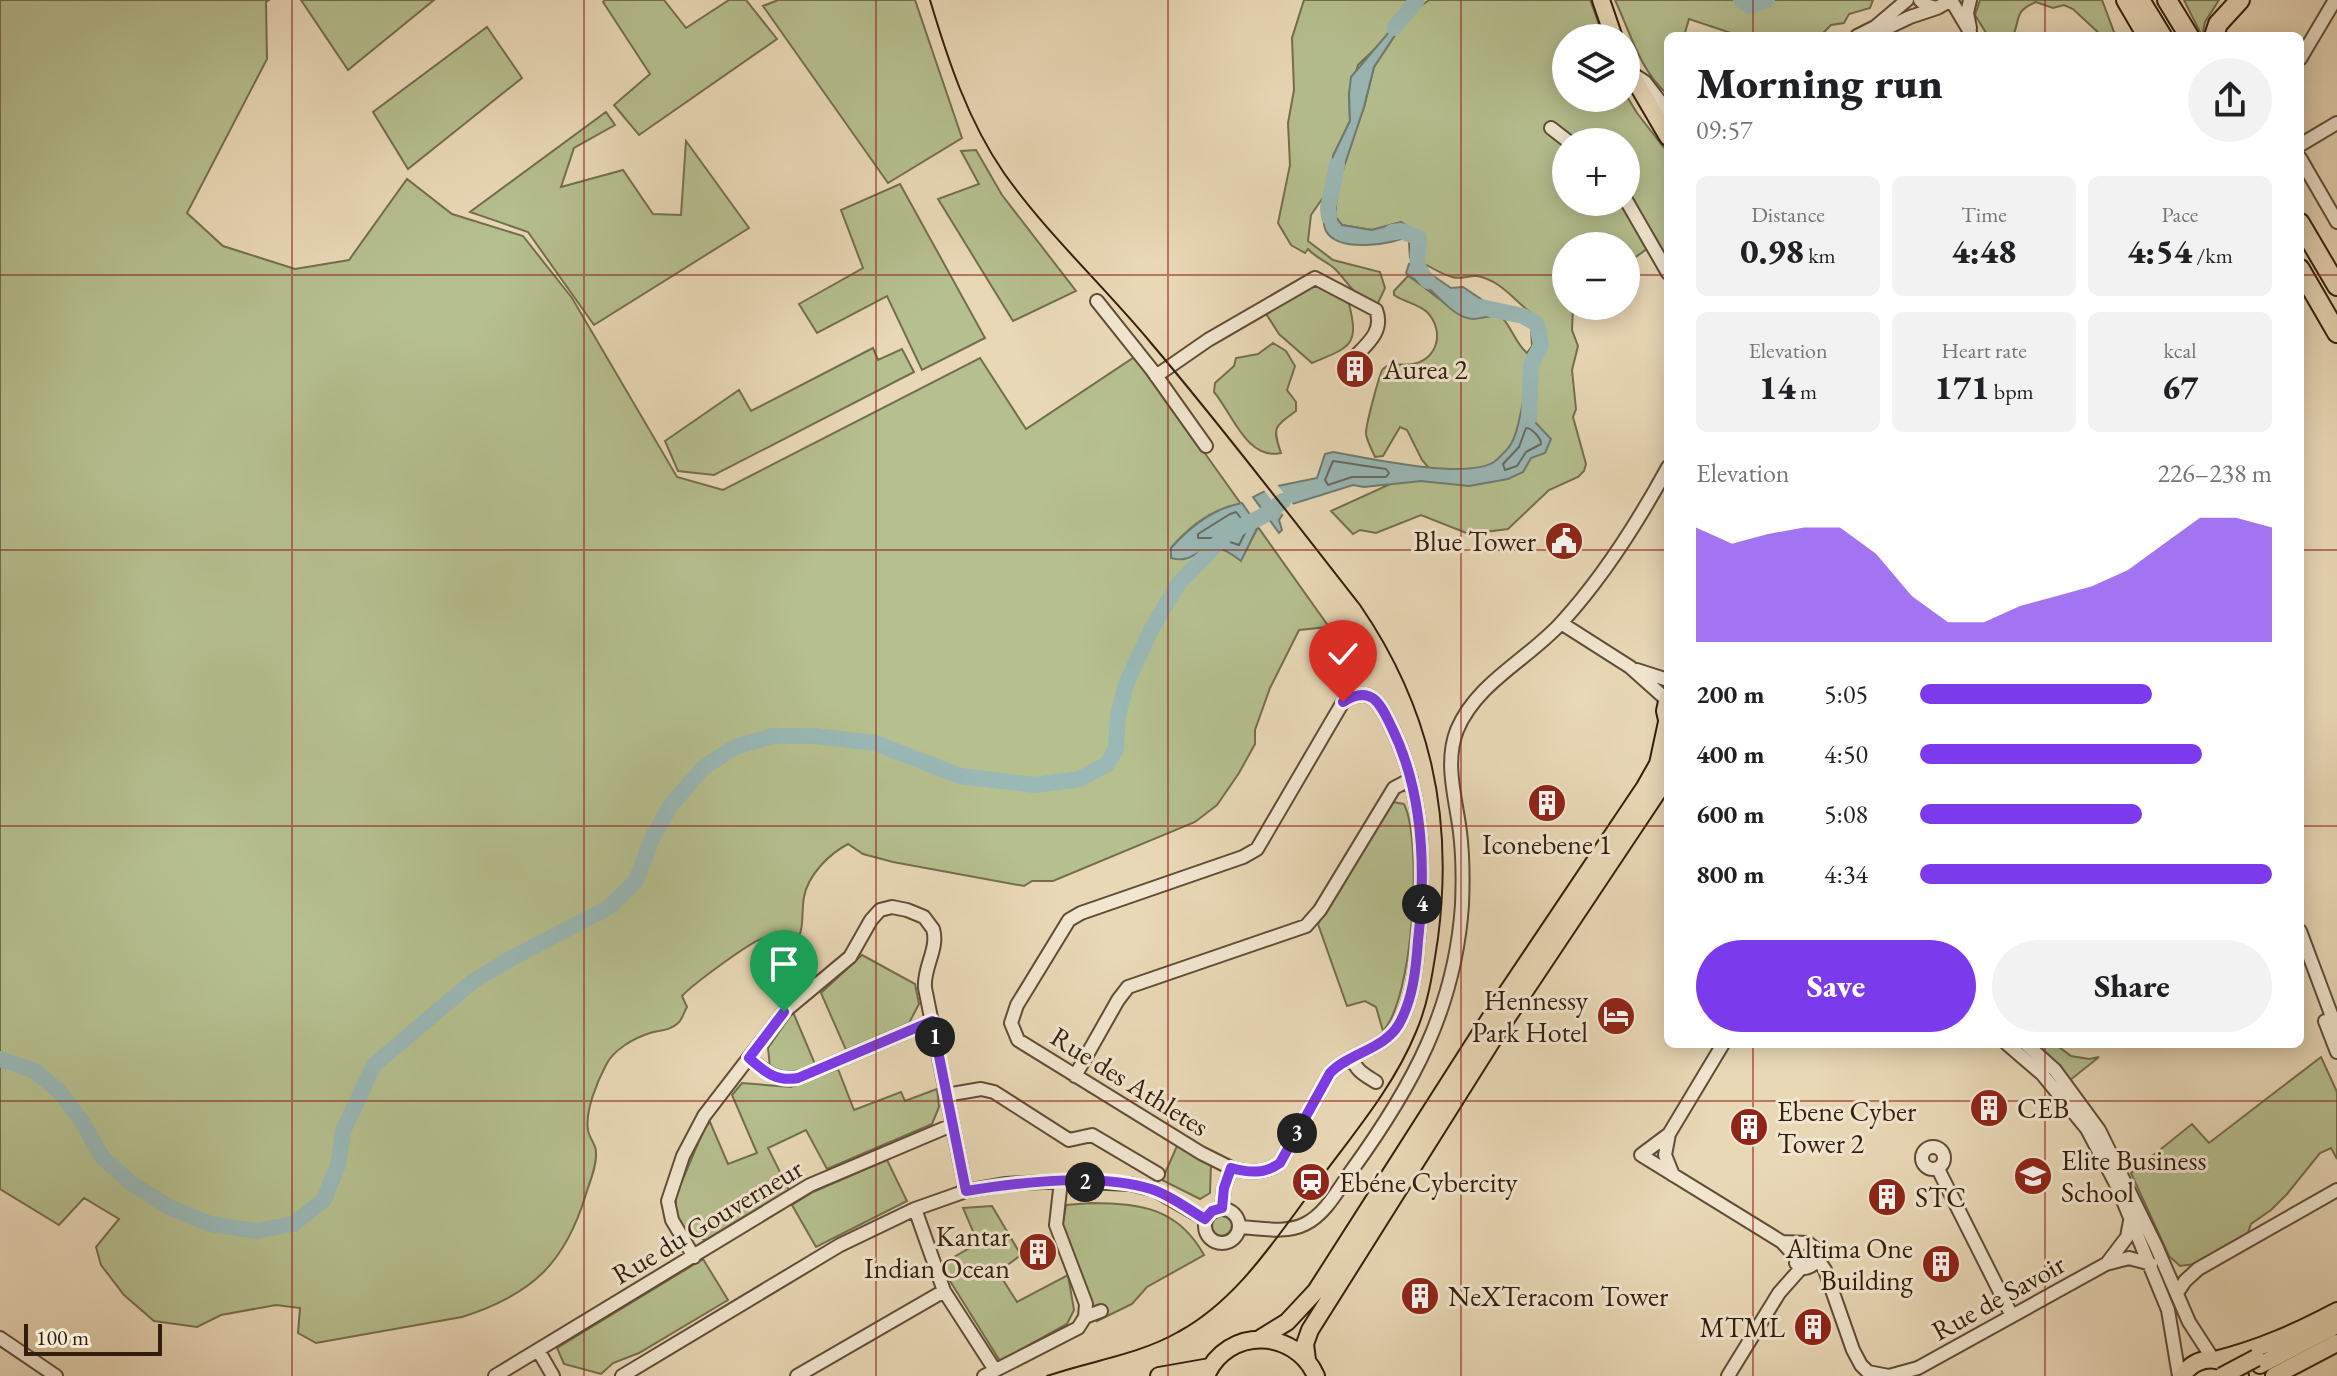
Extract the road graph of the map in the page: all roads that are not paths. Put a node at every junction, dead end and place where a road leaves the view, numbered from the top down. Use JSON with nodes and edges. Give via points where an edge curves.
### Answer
{"nodes":[{"id":1,"x":1601,"y":0,"type":"edge"},
{"id":2,"x":1907,"y":0,"type":"edge"},
{"id":3,"x":1920,"y":0,"type":"edge"},
{"id":4,"x":1970,"y":0,"type":"edge"},
{"id":5,"x":2126,"y":0,"type":"edge"},
{"id":6,"x":2140,"y":0,"type":"edge"},
{"id":7,"x":2167,"y":0,"type":"edge"},
{"id":8,"x":2240,"y":0,"type":"edge"},
{"id":9,"x":2332,"y":4,"type":"edge"},
{"id":10,"x":1944,"y":5,"type":"edge"},
{"id":11,"x":1609,"y":24,"type":"edge"},
{"id":12,"x":1865,"y":32,"type":"edge"},
{"id":13,"x":1878,"y":32,"type":"edge"},
{"id":14,"x":1970,"y":32,"type":"edge"},
{"id":15,"x":1972,"y":32,"type":"edge"},
{"id":16,"x":2145,"y":32,"type":"edge"},
{"id":17,"x":2160,"y":32,"type":"edge"},
{"id":18,"x":2187,"y":32,"type":"edge"},
{"id":19,"x":2215,"y":32,"type":"edge"},
{"id":20,"x":2304,"y":52,"type":"edge"},
{"id":21,"x":1640,"y":77,"type":"edge"},
{"id":22,"x":1640,"y":86,"type":"edge"},
{"id":23,"x":1664,"y":107,"type":"edge"},
{"id":24,"x":2337,"y":123,"type":"edge"},
{"id":25,"x":1664,"y":127,"type":"edge"},
{"id":26,"x":2304,"y":143,"type":"edge"},
{"id":27,"x":2304,"y":164,"type":"edge"},
{"id":28,"x":2332,"y":204,"type":"edge"},
{"id":29,"x":1635,"y":216,"type":"edge"},
{"id":30,"x":2337,"y":222,"type":"edge"},
{"id":31,"x":2304,"y":230,"type":"edge"},
{"id":32,"x":1664,"y":266,"type":"edge"},
{"id":33,"x":2304,"y":276,"type":"edge"},
{"id":34,"x":2337,"y":286,"type":"edge"},
{"id":35,"x":1097,"y":301,"type":"dead end"},
{"id":36,"x":2337,"y":333,"type":"edge"},
{"id":37,"x":1350,"y":362,"type":"dead end"},
{"id":38,"x":1156,"y":376,"type":"junction"},
{"id":39,"x":1206,"y":446,"type":"dead end"},
{"id":40,"x":1664,"y":474,"type":"edge"},
{"id":41,"x":1561,"y":623,"type":"junction"},
{"id":42,"x":1630,"y":667,"type":"junction"},
{"id":43,"x":1664,"y":679,"type":"edge"},
{"id":44,"x":1664,"y":695,"type":"edge"},
{"id":45,"x":1664,"y":739,"type":"edge"},
{"id":46,"x":1411,"y":779,"type":"junction"},
{"id":47,"x":1664,"y":782,"type":"edge"},
{"id":48,"x":2304,"y":942,"type":"edge"},
{"id":49,"x":2304,"y":965,"type":"edge"},
{"id":50,"x":932,"y":1021,"type":"junction"},
{"id":51,"x":2337,"y":1030,"type":"edge"},
{"id":52,"x":1721,"y":1048,"type":"edge"},
{"id":53,"x":2012,"y":1048,"type":"edge"},
{"id":54,"x":2030,"y":1048,"type":"edge"},
{"id":55,"x":2337,"y":1052,"type":"edge"},
{"id":56,"x":749,"y":1058,"type":"junction"},
{"id":57,"x":1352,"y":1058,"type":"junction"},
{"id":58,"x":1075,"y":1076,"type":"junction"},
{"id":59,"x":1376,"y":1082,"type":"dead end"},
{"id":60,"x":946,"y":1095,"type":"junction"},
{"id":61,"x":952,"y":1125,"type":"junction"},
{"id":62,"x":1669,"y":1134,"type":"junction"},
{"id":63,"x":1231,"y":1168,"type":"junction"},
{"id":64,"x":1938,"y":1169,"type":"dead end"},
{"id":65,"x":1158,"y":1174,"type":"dead end"},
{"id":66,"x":1673,"y":1175,"type":"junction"},
{"id":67,"x":1061,"y":1181,"type":"junction"},
{"id":68,"x":2337,"y":1190,"type":"edge"},
{"id":69,"x":966,"y":1191,"type":"junction"},
{"id":70,"x":1222,"y":1208,"type":"junction"},
{"id":71,"x":915,"y":1209,"type":"junction"},
{"id":72,"x":1205,"y":1219,"type":"junction"},
{"id":73,"x":2130,"y":1221,"type":"junction"},
{"id":74,"x":1239,"y":1227,"type":"junction"},
{"id":75,"x":694,"y":1257,"type":"junction"},
{"id":76,"x":1803,"y":1258,"type":"junction"},
{"id":77,"x":2106,"y":1264,"type":"junction"},
{"id":78,"x":2151,"y":1264,"type":"junction"},
{"id":79,"x":2167,"y":1269,"type":"junction"},
{"id":80,"x":2198,"y":1269,"type":"junction"},
{"id":81,"x":944,"y":1291,"type":"junction"},
{"id":82,"x":2177,"y":1293,"type":"junction"},
{"id":83,"x":1101,"y":1311,"type":"dead end"},
{"id":84,"x":2337,"y":1313,"type":"edge"},
{"id":85,"x":2012,"y":1316,"type":"junction"},
{"id":86,"x":1085,"y":1317,"type":"junction"},
{"id":87,"x":2337,"y":1325,"type":"edge"},
{"id":88,"x":0,"y":1338,"type":"edge"},
{"id":89,"x":1261,"y":1338,"type":"junction"},
{"id":90,"x":2337,"y":1343,"type":"edge"},
{"id":91,"x":538,"y":1350,"type":"junction"},
{"id":92,"x":2214,"y":1359,"type":"junction"},
{"id":93,"x":2258,"y":1361,"type":"junction"},
{"id":94,"x":1312,"y":1367,"type":"edge"},
{"id":95,"x":1208,"y":1371,"type":"edge"},
{"id":96,"x":990,"y":1373,"type":"edge"},
{"id":97,"x":56,"y":1376,"type":"edge"},
{"id":98,"x":495,"y":1376,"type":"edge"},
{"id":99,"x":553,"y":1376,"type":"edge"},
{"id":100,"x":622,"y":1376,"type":"edge"},
{"id":101,"x":797,"y":1376,"type":"edge"},
{"id":102,"x":1159,"y":1376,"type":"edge"},
{"id":103,"x":1329,"y":1376,"type":"edge"},
{"id":104,"x":1728,"y":1376,"type":"edge"},
{"id":105,"x":2180,"y":1376,"type":"edge"},
{"id":106,"x":2222,"y":1376,"type":"edge"},
{"id":107,"x":2239,"y":1376,"type":"edge"},
{"id":108,"x":2274,"y":1376,"type":"edge"}],
"edges":[{"from":1,"to":11,"type":"main road"},
{"from":2,"to":12,"type":"street"},
{"from":3,"to":10,"type":"street"},
{"from":4,"to":15,"type":"street"},
{"from":5,"to":16,"type":"highway"},
{"from":6,"to":17,"type":"highway"},
{"from":7,"to":18,"type":"highway"},
{"from":8,"to":19,"type":"highway"},
{"from":9,"to":20,"type":"street"},
{"from":10,"to":13,"type":"street"},
{"from":10,"to":14,"type":"street"},
{"from":21,"to":23,"type":"street"},
{"from":22,"to":25,"type":"main road"},
{"from":24,"to":26,"type":"street"},
{"from":27,"to":28,"type":"street"},
{"from":28,"to":30,"type":"street"},
{"from":29,"to":32,"type":"street"},
{"from":31,"to":34,"type":"highway"},
{"from":33,"to":36,"type":"highway"},
{"from":35,"to":38,"type":"street"},
{"from":37,"to":38,"type":"street","via":[[1378,331],[1376,310],[1315,278]]},
{"from":38,"to":39,"type":"street"},
{"from":40,"to":41,"type":"street","via":[[1621,548]]},
{"from":41,"to":42,"type":"street"},
{"from":41,"to":74,"type":"street","via":[[1493,683],[1457,729],[1451,756],[1463,878],[1458,940],[1438,1021],[1411,1082],[1318,1216],[1289,1230]]},
{"from":42,"to":43,"type":"street"},
{"from":42,"to":44,"type":"street"},
{"from":45,"to":89,"type":"main road","via":[[1645,787],[1316,1291],[1287,1322]]},
{"from":46,"to":57,"type":"street","name":"Rue des Athletes","via":[[1420,834],[1422,906],[1410,996],[1387,1037]]},
{"from":46,"to":58,"type":"street","via":[[1394,788],[1306,926],[1128,987]]},
{"from":46,"to":58,"type":"street","name":"Rue des Athletes","via":[[1380,704],[1373,697],[1353,695],[1343,702],[1257,849],[1069,920],[1011,1023],[1018,1040]]},
{"from":47,"to":94,"type":"main road","via":[[1500,1028],[1310,1330],[1305,1344]]},
{"from":48,"to":51,"type":"street"},
{"from":49,"to":55,"type":"street"},
{"from":50,"to":56,"type":"street","via":[[798,1078],[773,1077]]},
{"from":50,"to":56,"type":"street","via":[[924,980],[935,945],[933,929],[918,914],[886,908],[871,920],[850,957],[784,1012]]},
{"from":50,"to":60,"type":"street"},
{"from":52,"to":62,"type":"street"},
{"from":53,"to":73,"type":"street","via":[[2042,1074],[2087,1129]]},
{"from":54,"to":79,"type":"street","via":[[2055,1070],[2099,1130]]},
{"from":56,"to":75,"type":"street","via":[[697,1127],[669,1191],[672,1220]]},
{"from":57,"to":59,"type":"street"},
{"from":57,"to":63,"type":"street","name":"Rue des Athletes","via":[[1330,1073],[1280,1163],[1254,1172]]},
{"from":58,"to":63,"type":"street","name":"Rue des Athletes"},
{"from":60,"to":61,"type":"street"},
{"from":60,"to":65,"type":"street","via":[[994,1092],[1069,1140],[1092,1135]]},
{"from":61,"to":69,"type":"street"},
{"from":61,"to":75,"type":"street","name":"Rue du Gouverneur","via":[[810,1185]]},
{"from":62,"to":66,"type":"street","via":[[1665,1155]]},
{"from":62,"to":66,"type":"street","name":"Rue de Savoir","via":[[1641,1155]]},
{"from":63,"to":70,"type":"street"},
{"from":64,"to":85,"type":"street"},
{"from":66,"to":76,"type":"street","name":"Rue de Savoir"},
{"from":67,"to":69,"type":"street"},
{"from":67,"to":72,"type":"street","via":[[1155,1190]]},
{"from":67,"to":86,"type":"street","via":[[1056,1225],[1086,1304]]},
{"from":68,"to":80,"type":"street"},
{"from":69,"to":71,"type":"street"},
{"from":70,"to":72,"type":"street"},
{"from":70,"to":74,"type":"street","via":[[1233,1212]]},
{"from":71,"to":81,"type":"street"},
{"from":71,"to":100,"type":"street","via":[[840,1245]]},
{"from":72,"to":74,"type":"street","via":[[1207,1236],[1216,1242],[1231,1240]]},
{"from":73,"to":77,"type":"street","name":"Rue de Savoir","via":[[2127,1237]]},
{"from":73,"to":78,"type":"street"},
{"from":75,"to":91,"type":"street","name":"Rue du Gouverneur"},
{"from":76,"to":85,"type":"street","name":"Rue de Savoir","via":[[1825,1270],[1857,1358],[1868,1372],[1880,1376],[1918,1368]]},
{"from":76,"to":104,"type":"street"},
{"from":77,"to":78,"type":"street","name":"Rue de Savoir","via":[[2129,1258]]},
{"from":77,"to":85,"type":"street","name":"Rue de Savoir"},
{"from":78,"to":105,"type":"street","via":[[2168,1310]]},
{"from":79,"to":80,"type":"street"},
{"from":79,"to":82,"type":"street"},
{"from":80,"to":82,"type":"street"},
{"from":81,"to":96,"type":"street"},
{"from":81,"to":101,"type":"street"},
{"from":82,"to":92,"type":"street"},
{"from":83,"to":86,"type":"street"},
{"from":84,"to":92,"type":"main road","via":[[2254,1350]]},
{"from":84,"to":93,"type":"main road"},
{"from":86,"to":96,"type":"street","via":[[1078,1328]]},
{"from":87,"to":93,"type":"main road"},
{"from":88,"to":97,"type":"street"},
{"from":89,"to":94,"type":"main road","via":[[1294,1348]]},
{"from":89,"to":95,"type":"main road","via":[[1226,1350]]},
{"from":90,"to":108,"type":"main road"},
{"from":91,"to":98,"type":"street","name":"Rue du Gouverneur"},
{"from":91,"to":99,"type":"street"},
{"from":92,"to":105,"type":"main road","via":[[2191,1364]]},
{"from":92,"to":107,"type":"main road","via":[[2232,1366]]},
{"from":93,"to":106,"type":"main road","bridge":true},
{"from":93,"to":107,"type":"main road"},
{"from":94,"to":103,"type":"main road"},
{"from":95,"to":102,"type":"main road"}]}
